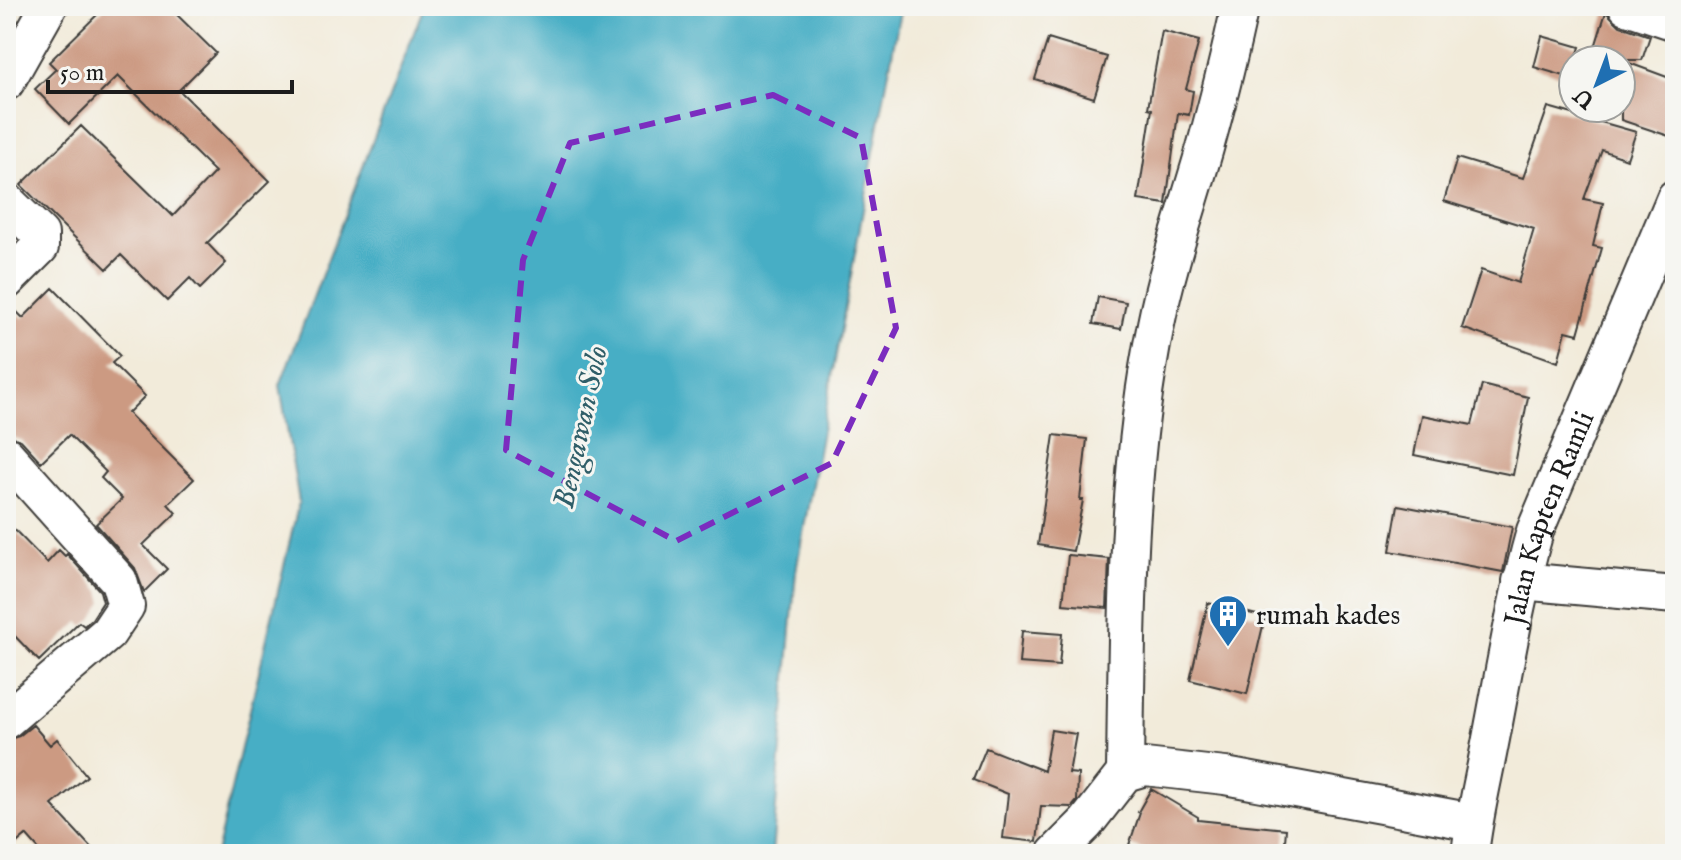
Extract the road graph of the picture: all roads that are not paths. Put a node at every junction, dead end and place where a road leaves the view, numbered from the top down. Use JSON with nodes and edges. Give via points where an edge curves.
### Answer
{"nodes":[{"id":1,"x":49,"y":6,"type":"edge"},
{"id":2,"x":1240,"y":6,"type":"edge"},
{"id":3,"x":1627,"y":6,"type":"edge"},
{"id":4,"x":1675,"y":22,"type":"edge"},
{"id":5,"x":6,"y":82,"type":"edge"},
{"id":6,"x":1675,"y":198,"type":"edge"},
{"id":7,"x":6,"y":201,"type":"edge"},
{"id":8,"x":6,"y":281,"type":"edge"},
{"id":9,"x":6,"y":455,"type":"edge"},
{"id":10,"x":1521,"y":581,"type":"junction"},
{"id":11,"x":1675,"y":595,"type":"edge"},
{"id":12,"x":6,"y":720,"type":"edge"},
{"id":13,"x":1125,"y":773,"type":"junction"},
{"id":14,"x":1472,"y":838,"type":"edge"},
{"id":15,"x":1055,"y":854,"type":"edge"}],
"edges":[{"from":1,"to":5,"type":"street"},
{"from":2,"to":13,"type":"street","via":[[1174,246],[1140,426],[1130,525]]},
{"from":3,"to":4,"type":"street"},
{"from":6,"to":10,"type":"street","name":"Jalan Kapten Ramli","via":[[1535,531]]},
{"from":7,"to":8,"type":"street","via":[[40,234],[40,247]]},
{"from":9,"to":12,"type":"street","via":[[119,581],[126,606],[108,633]]},
{"from":10,"to":11,"type":"street"},
{"from":10,"to":14,"type":"street","name":"Jalan Kapten Ramli"},
{"from":13,"to":14,"type":"street","via":[[1172,768]]},
{"from":13,"to":15,"type":"street"}]}
